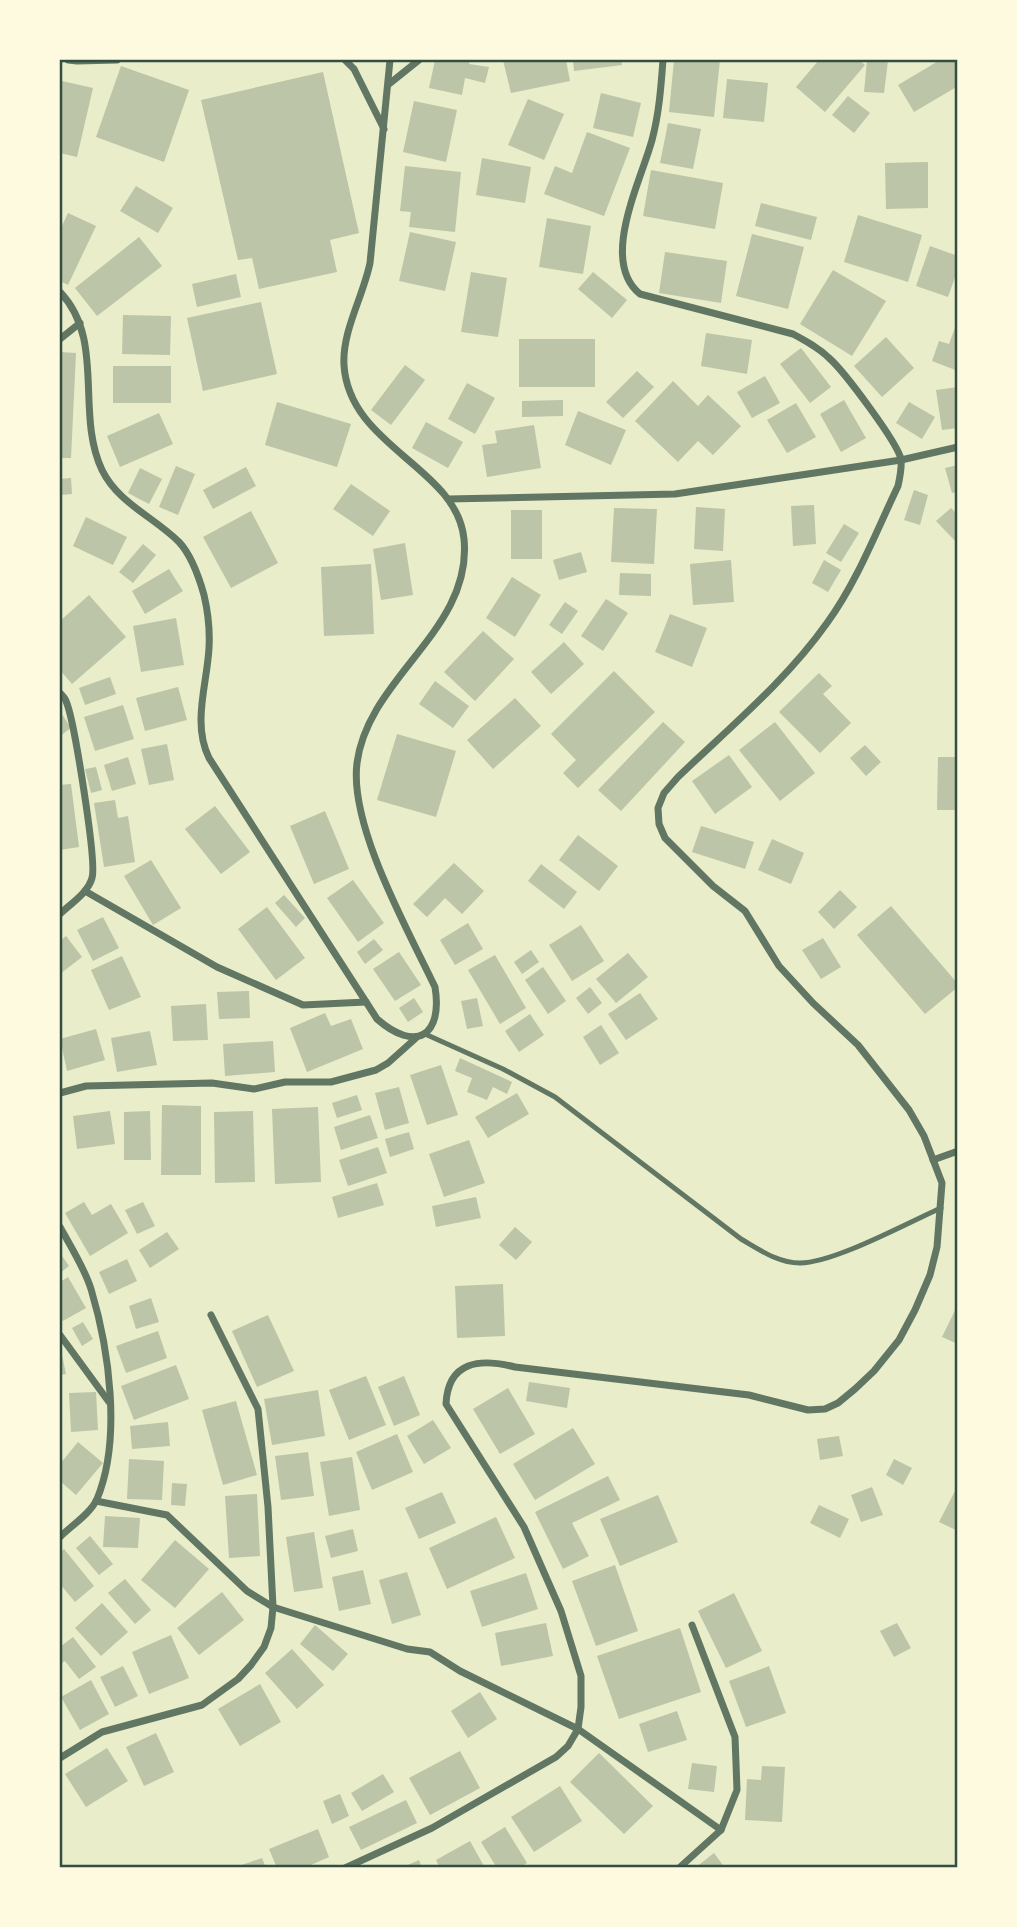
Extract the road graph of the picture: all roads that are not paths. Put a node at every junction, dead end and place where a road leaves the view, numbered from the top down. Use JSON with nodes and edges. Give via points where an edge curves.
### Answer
{"nodes":[{"id":1,"x":68,"y":60,"type":"edge"},
{"id":2,"x":117,"y":60,"type":"edge"},
{"id":3,"x":345,"y":60,"type":"edge"},
{"id":4,"x":390,"y":60,"type":"edge"},
{"id":5,"x":419,"y":60,"type":"edge"},
{"id":6,"x":663,"y":60,"type":"edge"},
{"id":7,"x":388,"y":84,"type":"junction"},
{"id":8,"x":384,"y":130,"type":"junction"},
{"id":9,"x":60,"y":292,"type":"edge"},
{"id":10,"x":80,"y":323,"type":"junction"},
{"id":11,"x":60,"y":339,"type":"edge"},
{"id":12,"x":957,"y":447,"type":"edge"},
{"id":13,"x":901,"y":460,"type":"junction"},
{"id":14,"x":448,"y":499,"type":"junction"},
{"id":15,"x":60,"y":693,"type":"edge"},
{"id":16,"x":85,"y":891,"type":"junction"},
{"id":17,"x":60,"y":914,"type":"edge"},
{"id":18,"x":366,"y":1002,"type":"junction"},
{"id":19,"x":425,"y":1034,"type":"junction"},
{"id":20,"x":416,"y":1038,"type":"junction"},
{"id":21,"x":60,"y":1093,"type":"edge"},
{"id":22,"x":957,"y":1151,"type":"edge"},
{"id":23,"x":933,"y":1160,"type":"junction"},
{"id":24,"x":940,"y":1209,"type":"junction"},
{"id":25,"x":60,"y":1227,"type":"edge"},
{"id":26,"x":211,"y":1315,"type":"dead end"},
{"id":27,"x":60,"y":1335,"type":"edge"},
{"id":28,"x":110,"y":1404,"type":"junction"},
{"id":29,"x":96,"y":1501,"type":"junction"},
{"id":30,"x":60,"y":1537,"type":"edge"},
{"id":31,"x":273,"y":1607,"type":"junction"},
{"id":32,"x":692,"y":1625,"type":"dead end"},
{"id":33,"x":578,"y":1728,"type":"junction"},
{"id":34,"x":60,"y":1758,"type":"edge"},
{"id":35,"x":721,"y":1830,"type":"junction"},
{"id":36,"x":345,"y":1867,"type":"edge"},
{"id":37,"x":679,"y":1867,"type":"edge"}],
"edges":[{"from":1,"to":2,"type":"street"},
{"from":3,"to":8,"type":"street"},
{"from":4,"to":7,"type":"street"},
{"from":5,"to":7,"type":"street"},
{"from":6,"to":13,"type":"street","via":[[656,123],[630,205],[622,258],[625,276],[640,294],[793,334],[811,344],[837,366],[895,444]]},
{"from":7,"to":8,"type":"street"},
{"from":8,"to":14,"type":"street","via":[[370,263],[343,364],[347,386],[374,431]]},
{"from":9,"to":10,"type":"street"},
{"from":10,"to":11,"type":"street"},
{"from":10,"to":18,"type":"street","via":[[90,426],[103,471],[128,502],[180,543],[204,594],[209,649],[202,743]]},
{"from":12,"to":13,"type":"street"},
{"from":13,"to":14,"type":"street","via":[[676,494]]},
{"from":13,"to":23,"type":"street","via":[[898,486],[828,622],[780,680],[678,777],[658,808],[665,838],[745,911],[779,966],[858,1045],[909,1110]]},
{"from":14,"to":19,"type":"street","via":[[464,534],[466,559],[459,584],[432,636],[376,709],[357,766],[367,835],[435,987],[435,1021]]},
{"from":15,"to":16,"type":"street","via":[[66,701],[77,754],[94,860]]},
{"from":16,"to":17,"type":"street"},
{"from":16,"to":18,"type":"street","via":[[218,967],[303,1005]]},
{"from":18,"to":20,"type":"street","via":[[388,1029]]},
{"from":19,"to":20,"type":"street"},
{"from":19,"to":24,"type":"lane","via":[[555,1097],[771,1258],[800,1263],[830,1257]]},
{"from":20,"to":21,"type":"street","via":[[376,1070],[331,1082],[285,1082],[254,1089],[212,1083],[86,1086]]},
{"from":22,"to":23,"type":"street"},
{"from":23,"to":24,"type":"street","via":[[942,1183]]},
{"from":24,"to":33,"type":"street","via":[[930,1275],[899,1340],[855,1389],[825,1409],[494,1361],[478,1361],[463,1368],[446,1390],[446,1404],[524,1527],[561,1611],[580,1676]]},
{"from":25,"to":28,"type":"street","via":[[90,1287],[104,1339]]},
{"from":26,"to":31,"type":"street","via":[[258,1409]]},
{"from":27,"to":28,"type":"street"},
{"from":28,"to":29,"type":"street","via":[[112,1436]]},
{"from":29,"to":30,"type":"street"},
{"from":29,"to":31,"type":"street","via":[[167,1515],[247,1591]]},
{"from":31,"to":33,"type":"street","via":[[430,1652]]},
{"from":31,"to":34,"type":"street","via":[[264,1647],[220,1693],[181,1712],[102,1732]]},
{"from":32,"to":35,"type":"street","via":[[735,1737],[737,1790]]},
{"from":33,"to":35,"type":"street"},
{"from":33,"to":36,"type":"street","via":[[556,1757],[432,1828]]},
{"from":35,"to":37,"type":"street"}]}
